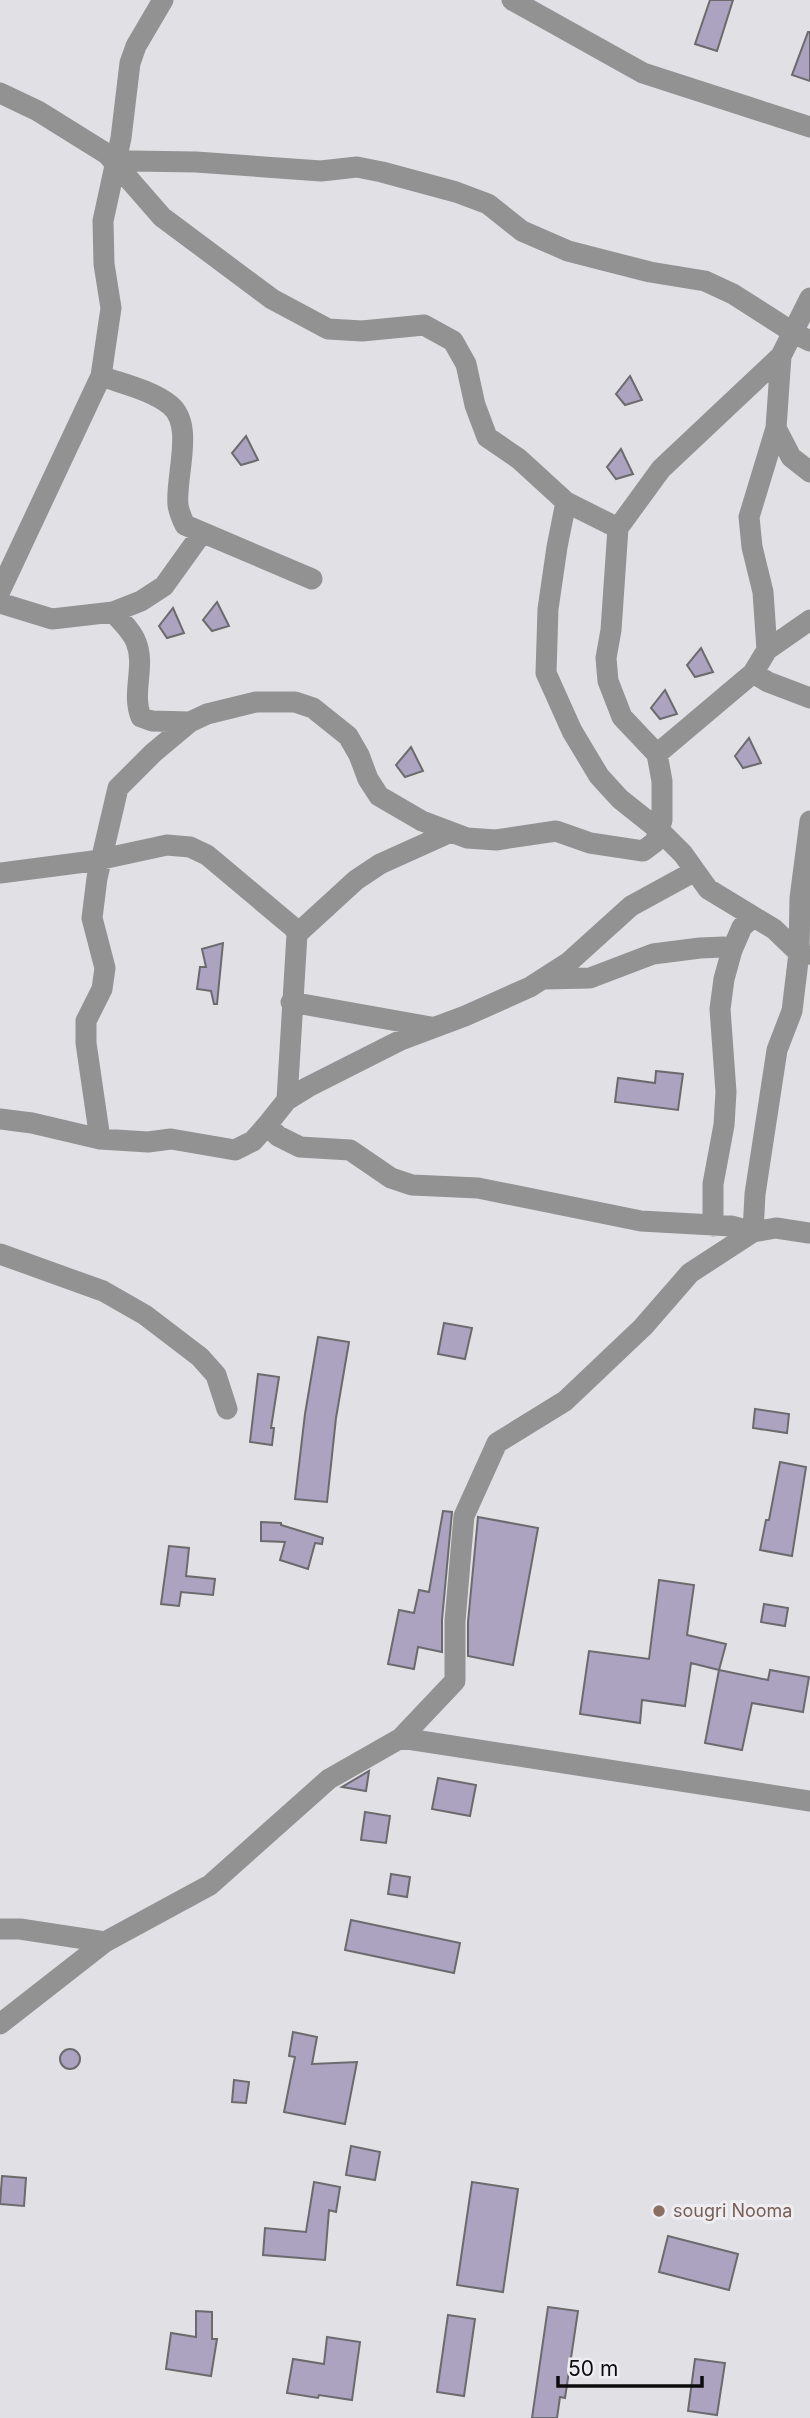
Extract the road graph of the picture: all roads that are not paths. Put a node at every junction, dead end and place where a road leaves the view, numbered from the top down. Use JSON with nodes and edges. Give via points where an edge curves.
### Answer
{"nodes":[{"id":1,"x":163,"y":0,"type":"edge"},
{"id":2,"x":512,"y":0,"type":"edge"},
{"id":3,"x":0,"y":93,"type":"edge"},
{"id":4,"x":810,"y":127,"type":"edge"},
{"id":5,"x":116,"y":162,"type":"junction"},
{"id":6,"x":810,"y":298,"type":"edge"},
{"id":7,"x":802,"y":337,"type":"edge"},
{"id":8,"x":781,"y":356,"type":"junction"},
{"id":9,"x":101,"y":376,"type":"junction"},
{"id":10,"x":776,"y":428,"type":"junction"},
{"id":11,"x":810,"y":472,"type":"edge"},
{"id":12,"x":566,"y":502,"type":"junction"},
{"id":13,"x":618,"y":528,"type":"junction"},
{"id":14,"x":202,"y":533,"type":"junction"},
{"id":15,"x":2,"y":579,"type":"edge"},
{"id":16,"x":312,"y":579,"type":"dead end"},
{"id":17,"x":0,"y":603,"type":"edge"},
{"id":18,"x":113,"y":612,"type":"junction"},
{"id":19,"x":810,"y":620,"type":"edge"},
{"id":20,"x":767,"y":650,"type":"junction"},
{"id":21,"x":753,"y":673,"type":"junction"},
{"id":22,"x":810,"y":698,"type":"edge"},
{"id":23,"x":190,"y":722,"type":"junction"},
{"id":24,"x":657,"y":754,"type":"junction"},
{"id":25,"x":810,"y":821,"type":"edge"},
{"id":26,"x":659,"y":830,"type":"junction"},
{"id":27,"x":451,"y":832,"type":"junction"},
{"id":28,"x":103,"y":858,"type":"junction"},
{"id":29,"x":695,"y":871,"type":"junction"},
{"id":30,"x":0,"y":873,"type":"edge"},
{"id":31,"x":753,"y":917,"type":"junction"},
{"id":32,"x":297,"y":934,"type":"junction"},
{"id":33,"x":732,"y":950,"type":"junction"},
{"id":34,"x":805,"y":955,"type":"edge"},
{"id":35,"x":543,"y":979,"type":"junction"},
{"id":36,"x":291,"y":1002,"type":"junction"},
{"id":37,"x":433,"y":1028,"type":"junction"},
{"id":38,"x":287,"y":1100,"type":"junction"},
{"id":39,"x":0,"y":1119,"type":"edge"},
{"id":40,"x":267,"y":1125,"type":"junction"},
{"id":41,"x":100,"y":1139,"type":"junction"},
{"id":42,"x":713,"y":1226,"type":"junction"},
{"id":43,"x":754,"y":1233,"type":"junction"},
{"id":44,"x":809,"y":1233,"type":"edge"},
{"id":45,"x":0,"y":1254,"type":"edge"},
{"id":46,"x":228,"y":1409,"type":"dead end"},
{"id":47,"x":401,"y":1738,"type":"junction"},
{"id":48,"x":810,"y":1801,"type":"edge"},
{"id":49,"x":0,"y":1929,"type":"edge"},
{"id":50,"x":105,"y":1942,"type":"junction"},
{"id":51,"x":0,"y":2024,"type":"edge"}],
"edges":[{"from":1,"to":5,"type":"street","via":[[130,63]]},
{"from":2,"to":4,"type":"street","via":[[643,73]]},
{"from":3,"to":5,"type":"street","via":[[38,111]]},
{"from":5,"to":7,"type":"street","via":[[196,162],[320,171],[358,167],[382,172],[488,204],[522,231],[568,251],[705,281]]},
{"from":5,"to":9,"type":"street","via":[[103,221],[111,308]]},
{"from":5,"to":12,"type":"street","via":[[181,233],[272,299],[328,330],[424,325],[453,341],[466,364],[488,437]]},
{"from":6,"to":7,"type":"street"},
{"from":7,"to":8,"type":"street"},
{"from":8,"to":10,"type":"street"},
{"from":8,"to":13,"type":"street","via":[[660,469]]},
{"from":9,"to":14,"type":"street","via":[[173,407],[183,434],[178,504],[185,525]]},
{"from":9,"to":15,"type":"street"},
{"from":10,"to":11,"type":"street","via":[[791,457]]},
{"from":10,"to":20,"type":"street","via":[[749,517],[763,592]]},
{"from":12,"to":13,"type":"street"},
{"from":12,"to":26,"type":"street","via":[[548,609],[546,673],[572,731],[599,775],[620,799]]},
{"from":13,"to":24,"type":"street","via":[[608,681],[622,717]]},
{"from":14,"to":16,"type":"street"},
{"from":14,"to":18,"type":"street","via":[[164,586]]},
{"from":17,"to":18,"type":"street","via":[[52,619]]},
{"from":18,"to":23,"type":"street","via":[[138,646],[136,705],[141,718]]},
{"from":19,"to":20,"type":"street"},
{"from":20,"to":21,"type":"street"},
{"from":21,"to":22,"type":"street"},
{"from":21,"to":24,"type":"street"},
{"from":23,"to":27,"type":"street","via":[[256,702],[279,700],[313,708],[348,736],[379,796]]},
{"from":23,"to":28,"type":"street","via":[[118,788]]},
{"from":24,"to":26,"type":"street","via":[[663,810]]},
{"from":25,"to":34,"type":"street","via":[[800,898]]},
{"from":26,"to":27,"type":"street","via":[[655,842],[643,851],[590,843],[556,831],[496,840]]},
{"from":26,"to":29,"type":"street"},
{"from":27,"to":32,"type":"street","via":[[372,869]]},
{"from":28,"to":30,"type":"street"},
{"from":28,"to":32,"type":"street","via":[[167,845],[190,847],[207,855]]},
{"from":28,"to":41,"type":"street","via":[[92,918],[105,968],[102,989],[86,1021]]},
{"from":29,"to":31,"type":"street","via":[[708,889]]},
{"from":29,"to":35,"type":"street","via":[[631,906],[569,962]]},
{"from":31,"to":33,"type":"street","via":[[742,927]]},
{"from":31,"to":34,"type":"street"},
{"from":32,"to":36,"type":"street"},
{"from":33,"to":35,"type":"street","via":[[653,954],[590,978]]},
{"from":33,"to":42,"type":"street","via":[[720,1009],[726,1092],[713,1184]]},
{"from":34,"to":43,"type":"street","via":[[777,1051],[755,1194]]},
{"from":35,"to":37,"type":"street"},
{"from":36,"to":37,"type":"street"},
{"from":36,"to":38,"type":"street"},
{"from":37,"to":38,"type":"street"},
{"from":38,"to":40,"type":"street"},
{"from":39,"to":41,"type":"street"},
{"from":40,"to":41,"type":"street","via":[[253,1141],[235,1150],[171,1139]]},
{"from":40,"to":42,"type":"street","via":[[300,1147],[350,1150],[391,1178],[412,1185],[478,1188],[641,1221]]},
{"from":42,"to":43,"type":"street"},
{"from":43,"to":44,"type":"street","via":[[776,1228]]},
{"from":43,"to":47,"type":"street","via":[[690,1273],[643,1327],[565,1401],[497,1443],[464,1516],[455,1681]]},
{"from":45,"to":46,"type":"street","via":[[103,1291],[145,1315],[216,1375]]},
{"from":47,"to":48,"type":"street"},
{"from":47,"to":50,"type":"street","via":[[329,1779],[210,1885]]},
{"from":49,"to":50,"type":"street"},
{"from":50,"to":51,"type":"street"}]}
